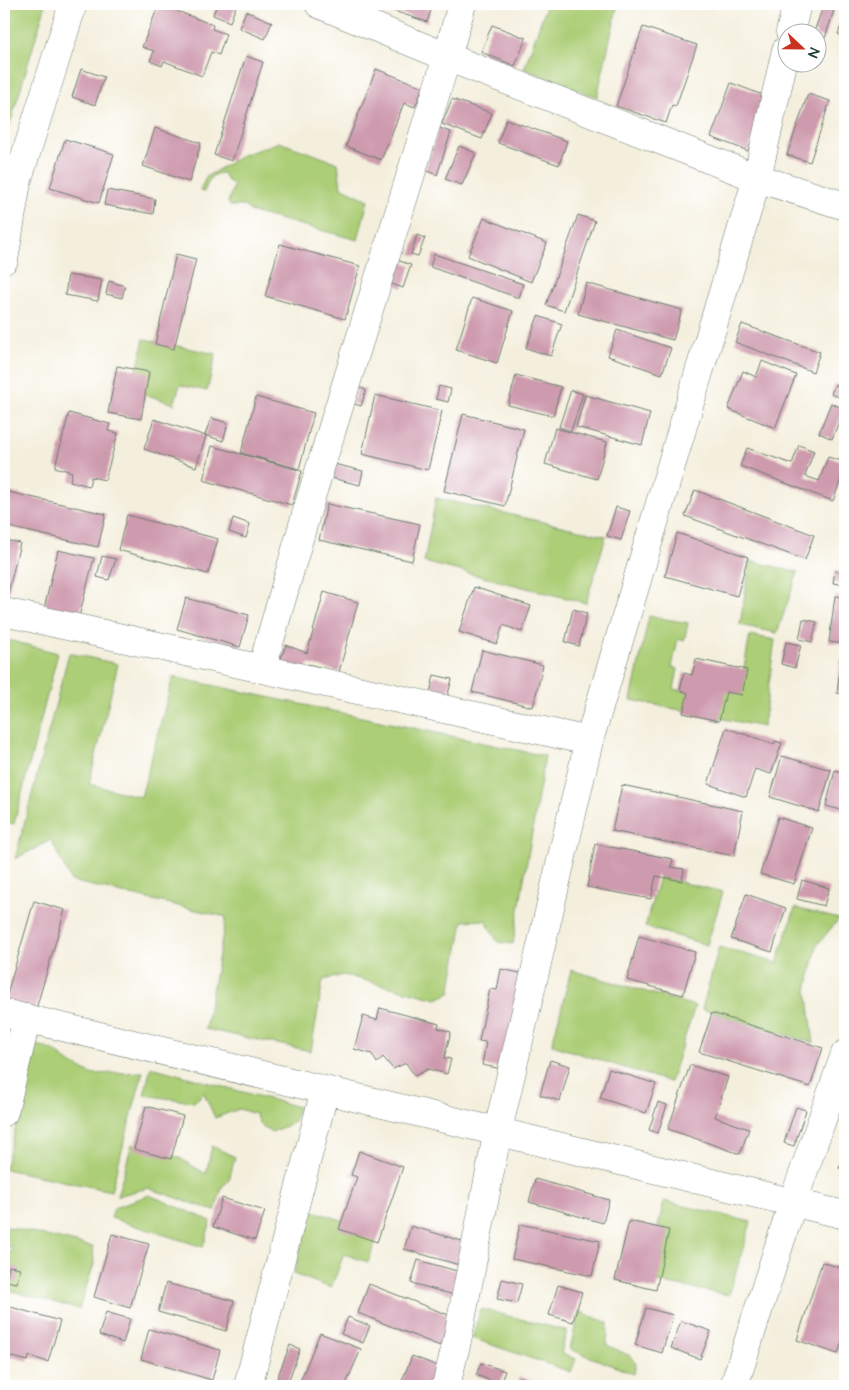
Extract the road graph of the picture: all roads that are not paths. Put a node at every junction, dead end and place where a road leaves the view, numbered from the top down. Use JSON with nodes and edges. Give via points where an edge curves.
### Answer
{"nodes":[{"id":1,"x":73,"y":4,"type":"edge"},
{"id":2,"x":319,"y":4,"type":"edge"},
{"id":3,"x":462,"y":4,"type":"edge"},
{"id":4,"x":797,"y":4,"type":"edge"},
{"id":5,"x":792,"y":22,"type":"edge"},
{"id":6,"x":447,"y":57,"type":"junction"},
{"id":7,"x":781,"y":72,"type":"edge"},
{"id":8,"x":757,"y":178,"type":"junction"},
{"id":9,"x":845,"y":206,"type":"edge"},
{"id":10,"x":4,"y":260,"type":"edge"},
{"id":11,"x":4,"y":612,"type":"edge"},
{"id":12,"x":262,"y":668,"type":"junction"},
{"id":13,"x":589,"y":741,"type":"junction"},
{"id":14,"x":15,"y":1015,"type":"edge"},
{"id":15,"x":845,"y":1054,"type":"edge"},
{"id":16,"x":325,"y":1090,"type":"junction"},
{"id":17,"x":4,"y":1112,"type":"edge"},
{"id":18,"x":498,"y":1130,"type":"junction"},
{"id":19,"x":794,"y":1202,"type":"junction"},
{"id":20,"x":845,"y":1215,"type":"edge"},
{"id":21,"x":248,"y":1386,"type":"edge"},
{"id":22,"x":446,"y":1386,"type":"edge"},
{"id":23,"x":734,"y":1386,"type":"edge"}],
"edges":[{"from":1,"to":10,"type":"street","via":[[17,182]]},
{"from":2,"to":6,"type":"street"},
{"from":3,"to":6,"type":"street"},
{"from":4,"to":5,"type":"street"},
{"from":6,"to":8,"type":"street"},
{"from":6,"to":12,"type":"street","via":[[308,504]]},
{"from":7,"to":8,"type":"street"},
{"from":8,"to":9,"type":"street"},
{"from":8,"to":13,"type":"street"},
{"from":11,"to":12,"type":"street"},
{"from":12,"to":13,"type":"street"},
{"from":13,"to":18,"type":"street"},
{"from":14,"to":16,"type":"street"},
{"from":14,"to":17,"type":"street"},
{"from":15,"to":19,"type":"street"},
{"from":16,"to":18,"type":"street"},
{"from":16,"to":21,"type":"street"},
{"from":18,"to":19,"type":"street"},
{"from":18,"to":22,"type":"street"},
{"from":19,"to":20,"type":"street"},
{"from":19,"to":23,"type":"street"}]}
